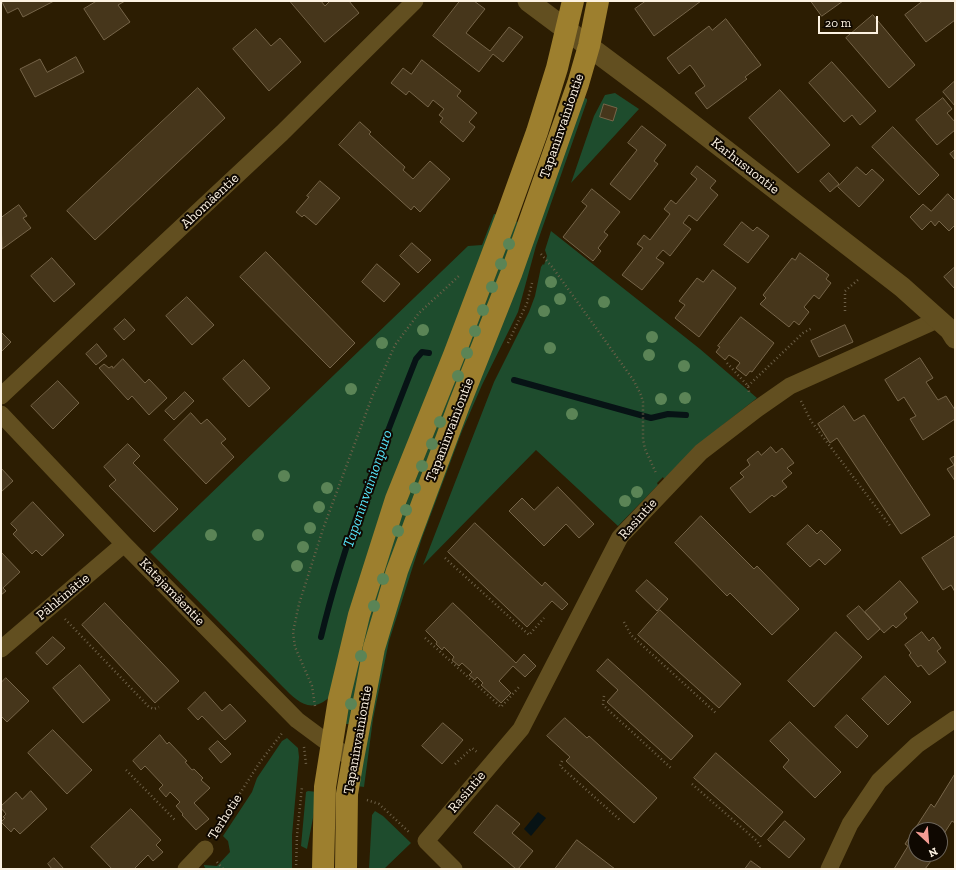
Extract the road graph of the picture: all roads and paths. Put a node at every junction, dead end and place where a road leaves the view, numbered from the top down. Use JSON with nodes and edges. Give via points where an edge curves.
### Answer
{"nodes":[{"id":1,"x":415,"y":1,"type":"edge"},
{"id":2,"x":528,"y":1,"type":"edge"},
{"id":3,"x":573,"y":1,"type":"edge"},
{"id":4,"x":598,"y":1,"type":"edge"},
{"id":5,"x":566,"y":29,"type":"junction"},
{"id":6,"x":589,"y":46,"type":"junction"},
{"id":7,"x":537,"y":259,"type":"dead end"},
{"id":8,"x":463,"y":273,"type":"dead end"},
{"id":9,"x":863,"y":276,"type":"dead end"},
{"id":10,"x":532,"y":281,"type":"dead end"},
{"id":11,"x":845,"y":311,"type":"dead end"},
{"id":12,"x":937,"y":320,"type":"junction"},
{"id":13,"x":812,"y":328,"type":"dead end"},
{"id":14,"x":955,"y":338,"type":"edge"},
{"id":15,"x":505,"y":348,"type":"dead end"},
{"id":16,"x":727,"y":362,"type":"dead end"},
{"id":17,"x":748,"y":386,"type":"junction"},
{"id":18,"x":1,"y":396,"type":"edge"},
{"id":19,"x":799,"y":396,"type":"dead end"},
{"id":20,"x":757,"y":409,"type":"junction"},
{"id":21,"x":1,"y":414,"type":"edge"},
{"id":22,"x":665,"y":490,"type":"junction"},
{"id":23,"x":891,"y":528,"type":"dead end"},
{"id":24,"x":124,"y":544,"type":"junction"},
{"id":25,"x":444,"y":558,"type":"dead end"},
{"id":26,"x":52,"y":605,"type":"junction"},
{"id":27,"x":544,"y":618,"type":"dead end"},
{"id":28,"x":624,"y":622,"type":"dead end"},
{"id":29,"x":425,"y":638,"type":"dead end"},
{"id":30,"x":1,"y":649,"type":"edge"},
{"id":31,"x":519,"y":687,"type":"dead end"},
{"id":32,"x":604,"y":696,"type":"dead end"},
{"id":33,"x":315,"y":706,"type":"dead end"},
{"id":34,"x":159,"y":707,"type":"dead end"},
{"id":35,"x":716,"y":713,"type":"dead end"},
{"id":36,"x":955,"y":719,"type":"edge"},
{"id":37,"x":288,"y":732,"type":"dead end"},
{"id":38,"x":299,"y":742,"type":"dead end"},
{"id":39,"x":332,"y":746,"type":"junction"},
{"id":40,"x":353,"y":759,"type":"junction"},
{"id":41,"x":562,"y":761,"type":"dead end"},
{"id":42,"x":307,"y":766,"type":"dead end"},
{"id":43,"x":671,"y":768,"type":"dead end"},
{"id":44,"x":126,"y":770,"type":"dead end"},
{"id":45,"x":692,"y":784,"type":"dead end"},
{"id":46,"x":302,"y":786,"type":"dead end"},
{"id":47,"x":367,"y":794,"type":"dead end"},
{"id":48,"x":367,"y":800,"type":"junction"},
{"id":49,"x":366,"y":808,"type":"dead end"},
{"id":50,"x":176,"y":821,"type":"dead end"},
{"id":51,"x":621,"y":821,"type":"dead end"},
{"id":52,"x":426,"y":841,"type":"junction"},
{"id":53,"x":206,"y":849,"type":"joint"},
{"id":54,"x":762,"y":849,"type":"dead end"},
{"id":55,"x":186,"y":869,"type":"edge"},
{"id":56,"x":296,"y":869,"type":"edge"},
{"id":57,"x":323,"y":869,"type":"edge"},
{"id":58,"x":346,"y":869,"type":"edge"},
{"id":59,"x":454,"y":869,"type":"edge"},
{"id":60,"x":829,"y":869,"type":"edge"}],
"edges":[{"from":1,"to":18,"type":"street","name":"Ahomäentie","via":[[282,133]]},
{"from":2,"to":5,"type":"street","name":"Karhusuontie"},
{"from":3,"to":5,"type":"main road","name":"Tapaninvainiontie"},
{"from":4,"to":6,"type":"main road","name":"Tapaninvainiontie"},
{"from":5,"to":6,"type":"street","name":"Karhusuontie"},
{"from":5,"to":39,"type":"main road","name":"Tapaninvainiontie","via":[[537,132],[454,355],[396,499],[369,579],[338,699]]},
{"from":6,"to":12,"type":"street","name":"Karhusuontie","via":[[902,287]]},
{"from":6,"to":40,"type":"main road","name":"Tapaninvainiontie","via":[[511,274],[397,572],[374,648]]},
{"from":7,"to":22,"type":"path","via":[[539,252],[634,381],[641,395],[643,408],[642,439]]},
{"from":8,"to":33,"type":"path","via":[[419,313],[395,346],[372,397],[321,535],[299,604],[293,632],[295,647],[312,686]]},
{"from":9,"to":11,"type":"path","via":[[845,291]]},
{"from":10,"to":15,"type":"path","via":[[527,304]]},
{"from":12,"to":14,"type":"street","name":"Karhusuontie","via":[[950,330]]},
{"from":12,"to":20,"type":"street","name":"Rasintie","via":[[790,386]]},
{"from":13,"to":17,"type":"path","via":[[803,333]]},
{"from":16,"to":17,"type":"path"},
{"from":17,"to":20,"type":"path","via":[[751,400]]},
{"from":19,"to":23,"type":"path","via":[[811,421]]},
{"from":20,"to":22,"type":"street","name":"Rasintie","via":[[701,452]]},
{"from":21,"to":24,"type":"street","name":"Katajamäentie"},
{"from":22,"to":52,"type":"street","name":"Rasintie","via":[[620,538],[521,729]]},
{"from":24,"to":26,"type":"street","name":"Pähkinätie"},
{"from":24,"to":39,"type":"street","name":"Katajamäentie","via":[[298,720]]},
{"from":25,"to":27,"type":"path","via":[[529,635]]},
{"from":26,"to":30,"type":"street","name":"Pähkinätie"},
{"from":26,"to":34,"type":"path","via":[[149,707]]},
{"from":28,"to":35,"type":"path","via":[[632,635]]},
{"from":29,"to":31,"type":"path","via":[[501,707]]},
{"from":32,"to":43,"type":"path","via":[[603,705]]},
{"from":36,"to":60,"type":"street","via":[[917,745],[879,781],[850,824]]},
{"from":37,"to":53,"type":"path","name":"Terhotie","via":[[285,729],[260,762]]},
{"from":38,"to":42,"type":"path","via":[[304,749]]},
{"from":39,"to":40,"type":"street","name":"Katajamäentie"},
{"from":39,"to":57,"type":"main road","name":"Tapaninvainiontie","via":[[326,787]]},
{"from":40,"to":58,"type":"main road","name":"Tapaninvainiontie","via":[[347,794]]},
{"from":41,"to":51,"type":"path","via":[[560,766]]},
{"from":44,"to":50,"type":"path"},
{"from":45,"to":54,"type":"path","via":[[757,841]]},
{"from":46,"to":56,"type":"path"},
{"from":47,"to":48,"type":"path"},
{"from":48,"to":49,"type":"path"},
{"from":48,"to":52,"type":"path","via":[[379,804],[414,837]]},
{"from":52,"to":59,"type":"street"},
{"from":53,"to":55,"type":"street","name":"Terhotie"}]}
